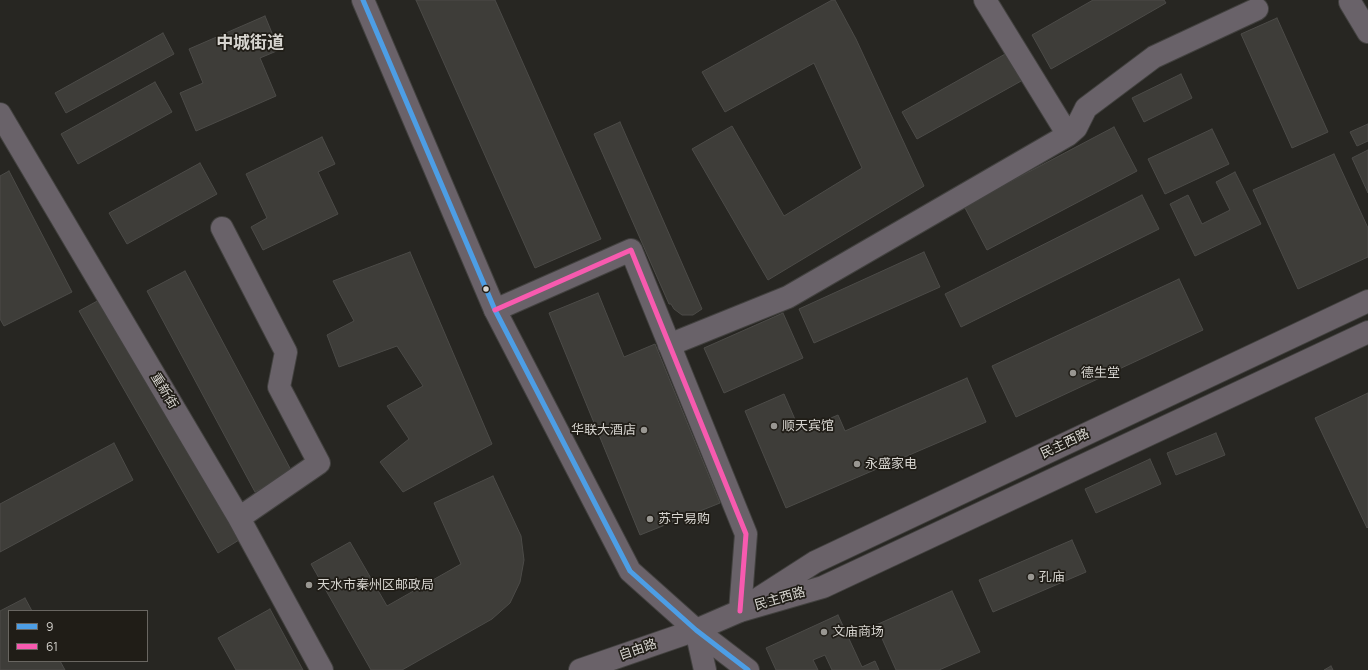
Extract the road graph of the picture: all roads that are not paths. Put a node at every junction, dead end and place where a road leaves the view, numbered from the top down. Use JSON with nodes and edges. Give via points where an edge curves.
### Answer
{"nodes":[{"id":1,"x":363,"y":0,"type":"edge"},
{"id":2,"x":985,"y":0,"type":"edge"},
{"id":3,"x":1350,"y":2,"type":"dead end"},
{"id":4,"x":1257,"y":9,"type":"dead end"},
{"id":5,"x":1368,"y":32,"type":"edge"},
{"id":6,"x":0,"y":114,"type":"edge"},
{"id":7,"x":1068,"y":135,"type":"junction"},
{"id":8,"x":222,"y":228,"type":"dead end"},
{"id":9,"x":1368,"y":301,"type":"edge"},
{"id":10,"x":495,"y":310,"type":"junction"},
{"id":11,"x":1368,"y":332,"type":"edge"},
{"id":12,"x":669,"y":345,"type":"junction"},
{"id":13,"x":239,"y":518,"type":"junction"},
{"id":14,"x":740,"y":611,"type":"junction"},
{"id":15,"x":696,"y":630,"type":"junction"},
{"id":16,"x":322,"y":670,"type":"edge"},
{"id":17,"x":580,"y":670,"type":"edge"},
{"id":18,"x":705,"y":670,"type":"edge"},
{"id":19,"x":748,"y":670,"type":"edge"}],
"edges":[{"from":1,"to":10,"type":"main road"},
{"from":2,"to":7,"type":"street"},
{"from":3,"to":5,"type":"street"},
{"from":4,"to":7,"type":"street","via":[[1154,57],[1086,108],[1076,128]]},
{"from":6,"to":13,"type":"street","name":"重新街"},
{"from":7,"to":12,"type":"street","via":[[788,297]]},
{"from":8,"to":13,"type":"street","via":[[286,352],[279,387],[319,463]]},
{"from":9,"to":14,"type":"main road","name":"民主西路","via":[[815,562]]},
{"from":10,"to":12,"type":"street","via":[[630,250]]},
{"from":10,"to":15,"type":"main road","via":[[630,571]]},
{"from":11,"to":14,"type":"main road","name":"民主西路","via":[[823,587]]},
{"from":12,"to":14,"type":"street","via":[[746,534]]},
{"from":13,"to":16,"type":"street","name":"重新街"},
{"from":14,"to":15,"type":"main road","name":"自由路"},
{"from":15,"to":17,"type":"main road","name":"自由路"},
{"from":15,"to":18,"type":"main road"},
{"from":15,"to":19,"type":"main road"}]}
